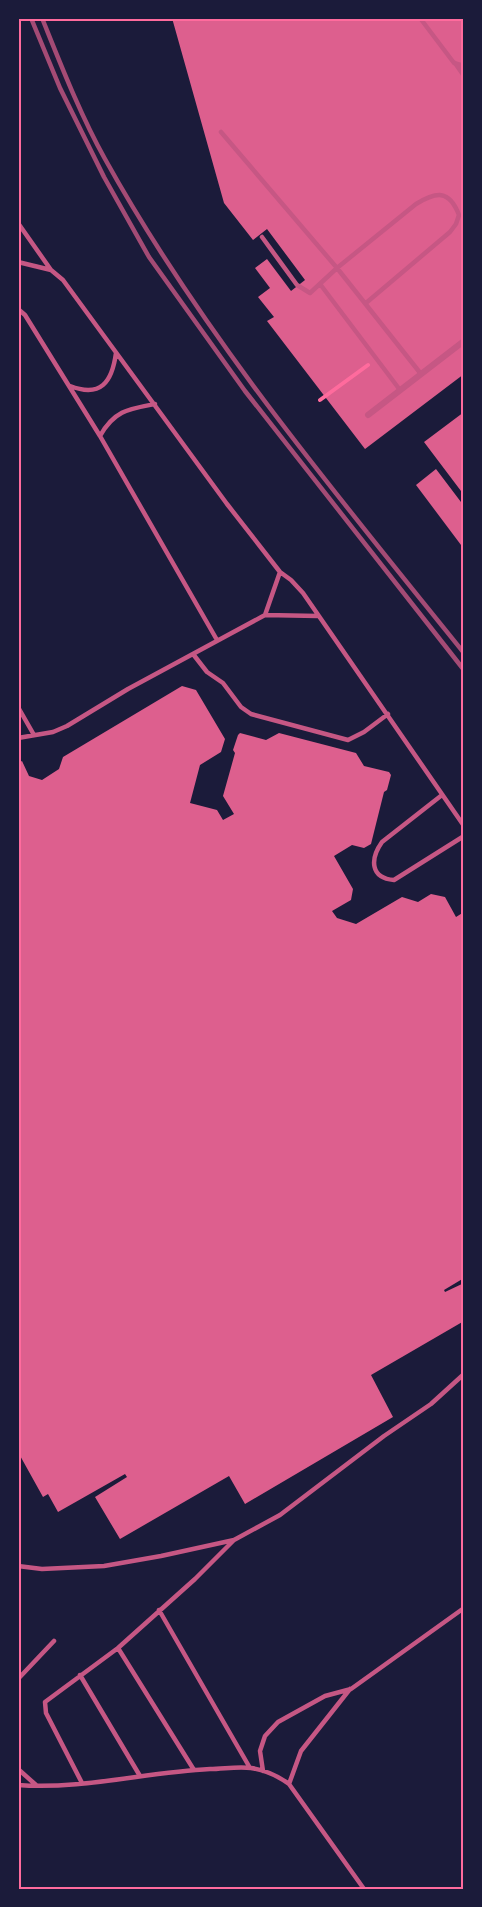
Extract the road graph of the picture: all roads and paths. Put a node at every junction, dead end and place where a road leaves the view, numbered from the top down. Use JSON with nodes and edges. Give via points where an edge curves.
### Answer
{"nodes":[{"id":1,"x":420,"y":18,"type":"edge"},
{"id":2,"x":454,"y":63,"type":"junction"},
{"id":3,"x":464,"y":66,"type":"edge"},
{"id":4,"x":464,"y":76,"type":"edge"},
{"id":5,"x":221,"y":132,"type":"dead end"},
{"id":6,"x":18,"y":223,"type":"edge"},
{"id":7,"x":262,"y":237,"type":"dead end"},
{"id":8,"x":18,"y":262,"type":"edge"},
{"id":9,"x":337,"y":268,"type":"junction"},
{"id":10,"x":51,"y":270,"type":"junction"},
{"id":11,"x":320,"y":284,"type":"junction"},
{"id":12,"x":366,"y":303,"type":"junction"},
{"id":13,"x":18,"y":309,"type":"edge"},
{"id":14,"x":464,"y":341,"type":"edge"},
{"id":15,"x":116,"y":352,"type":"junction"},
{"id":16,"x":376,"y":359,"type":"junction"},
{"id":17,"x":421,"y":374,"type":"junction"},
{"id":18,"x":70,"y":386,"type":"junction"},
{"id":19,"x":400,"y":390,"type":"junction"},
{"id":20,"x":320,"y":400,"type":"dead end"},
{"id":21,"x":155,"y":404,"type":"junction"},
{"id":22,"x":368,"y":415,"type":"dead end"},
{"id":23,"x":100,"y":436,"type":"junction"},
{"id":24,"x":280,"y":572,"type":"junction"},
{"id":25,"x":265,"y":615,"type":"junction"},
{"id":26,"x":318,"y":616,"type":"junction"},
{"id":27,"x":218,"y":640,"type":"junction"},
{"id":28,"x":193,"y":654,"type":"junction"},
{"id":29,"x":18,"y":707,"type":"edge"},
{"id":30,"x":388,"y":714,"type":"junction"},
{"id":31,"x":34,"y":735,"type":"junction"},
{"id":32,"x":18,"y":738,"type":"edge"},
{"id":33,"x":442,"y":795,"type":"junction"},
{"id":34,"x":464,"y":826,"type":"edge"},
{"id":35,"x":464,"y":836,"type":"edge"},
{"id":36,"x":464,"y":1374,"type":"edge"},
{"id":37,"x":234,"y":1540,"type":"junction"},
{"id":38,"x":18,"y":1566,"type":"edge"},
{"id":39,"x":464,"y":1608,"type":"edge"},
{"id":40,"x":159,"y":1610,"type":"junction"},
{"id":41,"x":54,"y":1641,"type":"dead end"},
{"id":42,"x":118,"y":1648,"type":"junction"},
{"id":43,"x":80,"y":1675,"type":"junction"},
{"id":44,"x":18,"y":1679,"type":"edge"},
{"id":45,"x":351,"y":1689,"type":"junction"},
{"id":46,"x":250,"y":1768,"type":"junction"},
{"id":47,"x":18,"y":1769,"type":"edge"},
{"id":48,"x":194,"y":1770,"type":"junction"},
{"id":49,"x":263,"y":1771,"type":"junction"},
{"id":50,"x":140,"y":1776,"type":"junction"},
{"id":51,"x":81,"y":1783,"type":"junction"},
{"id":52,"x":289,"y":1784,"type":"junction"},
{"id":53,"x":18,"y":1785,"type":"edge"},
{"id":54,"x":37,"y":1786,"type":"junction"},
{"id":55,"x":364,"y":1889,"type":"edge"}],
"edges":[{"from":1,"to":2,"type":"lane"},
{"from":2,"to":3,"type":"lane"},
{"from":2,"to":4,"type":"lane"},
{"from":5,"to":9,"type":"lane"},
{"from":6,"to":10,"type":"lane"},
{"from":7,"to":11,"type":"lane","via":[[303,290],[310,293]]},
{"from":8,"to":10,"type":"lane"},
{"from":9,"to":11,"type":"lane"},
{"from":9,"to":12,"type":"lane"},
{"from":9,"to":12,"type":"lane","via":[[430,196],[446,196],[453,202],[459,215],[450,232]]},
{"from":10,"to":15,"type":"lane","via":[[63,280]]},
{"from":11,"to":16,"type":"lane"},
{"from":12,"to":17,"type":"lane"},
{"from":13,"to":18,"type":"lane"},
{"from":14,"to":17,"type":"street"},
{"from":15,"to":18,"type":"lane","via":[[109,379],[100,387],[90,391]]},
{"from":15,"to":21,"type":"lane"},
{"from":16,"to":19,"type":"lane"},
{"from":16,"to":20,"type":"path"},
{"from":17,"to":19,"type":"street"},
{"from":18,"to":23,"type":"lane"},
{"from":19,"to":22,"type":"street"},
{"from":21,"to":23,"type":"lane","via":[[113,417]]},
{"from":21,"to":24,"type":"lane"},
{"from":23,"to":27,"type":"lane"},
{"from":24,"to":25,"type":"lane"},
{"from":24,"to":26,"type":"lane","via":[[291,580]]},
{"from":25,"to":26,"type":"lane"},
{"from":25,"to":27,"type":"lane"},
{"from":26,"to":30,"type":"lane"},
{"from":27,"to":28,"type":"lane"},
{"from":28,"to":30,"type":"lane","via":[[251,714],[348,740]]},
{"from":28,"to":31,"type":"lane","via":[[67,726]]},
{"from":29,"to":31,"type":"lane"},
{"from":30,"to":33,"type":"lane"},
{"from":31,"to":32,"type":"lane"},
{"from":33,"to":34,"type":"lane"},
{"from":33,"to":35,"type":"lane","via":[[382,842],[373,862],[376,870],[394,880]]},
{"from":36,"to":37,"type":"lane","via":[[431,1404],[280,1515]]},
{"from":37,"to":38,"type":"lane","via":[[104,1566]]},
{"from":37,"to":40,"type":"lane"},
{"from":39,"to":45,"type":"lane"},
{"from":40,"to":42,"type":"lane"},
{"from":40,"to":46,"type":"lane"},
{"from":41,"to":44,"type":"lane"},
{"from":42,"to":43,"type":"lane"},
{"from":42,"to":48,"type":"lane"},
{"from":43,"to":50,"type":"lane"},
{"from":43,"to":51,"type":"lane","via":[[47,1700],[44,1707]]},
{"from":45,"to":49,"type":"lane","via":[[325,1696],[278,1722],[265,1736],[260,1751]]},
{"from":45,"to":52,"type":"lane","via":[[301,1751]]},
{"from":46,"to":48,"type":"lane"},
{"from":46,"to":49,"type":"lane"},
{"from":47,"to":54,"type":"lane"},
{"from":48,"to":50,"type":"lane"},
{"from":49,"to":52,"type":"lane"},
{"from":50,"to":51,"type":"lane"},
{"from":51,"to":54,"type":"lane"},
{"from":52,"to":55,"type":"lane"},
{"from":53,"to":54,"type":"lane"}]}
